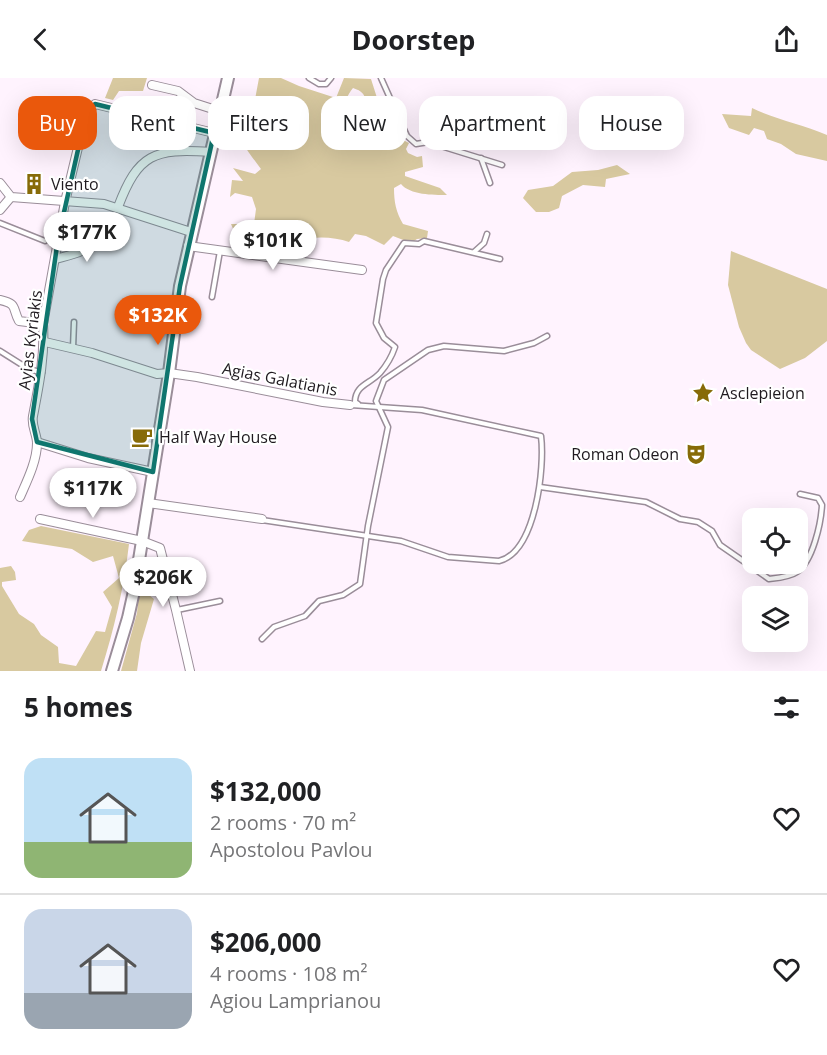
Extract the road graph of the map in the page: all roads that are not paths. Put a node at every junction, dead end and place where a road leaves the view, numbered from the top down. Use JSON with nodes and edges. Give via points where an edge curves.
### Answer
{"nodes":[{"id":1,"x":228,"y":78,"type":"edge"},
{"id":2,"x":309,"y":78,"type":"edge"},
{"id":3,"x":331,"y":78,"type":"edge"},
{"id":4,"x":381,"y":78,"type":"edge"},
{"id":5,"x":152,"y":84,"type":"dead end"},
{"id":6,"x":223,"y":96,"type":"edge"},
{"id":7,"x":208,"y":107,"type":"edge"},
{"id":8,"x":208,"y":132,"type":"edge"},
{"id":9,"x":210,"y":152,"type":"joint"},
{"id":10,"x":481,"y":158,"type":"junction"},
{"id":11,"x":502,"y":165,"type":"dead end"},
{"id":12,"x":0,"y":183,"type":"edge"},
{"id":13,"x":490,"y":183,"type":"dead end"},
{"id":14,"x":11,"y":197,"type":"junction"},
{"id":15,"x":65,"y":202,"type":"junction"},
{"id":16,"x":118,"y":207,"type":"junction"},
{"id":17,"x":0,"y":210,"type":"edge"},
{"id":18,"x":0,"y":223,"type":"edge"},
{"id":19,"x":191,"y":232,"type":"junction"},
{"id":20,"x":487,"y":234,"type":"dead end"},
{"id":21,"x":58,"y":239,"type":"junction"},
{"id":22,"x":45,"y":241,"type":"dead end"},
{"id":23,"x":188,"y":246,"type":"junction"},
{"id":24,"x":220,"y":250,"type":"junction"},
{"id":25,"x":474,"y":252,"type":"junction"},
{"id":26,"x":55,"y":259,"type":"junction"},
{"id":27,"x":500,"y":259,"type":"dead end"},
{"id":28,"x":362,"y":270,"type":"dead end"},
{"id":29,"x":212,"y":297,"type":"dead end"},
{"id":30,"x":0,"y":300,"type":"edge"},
{"id":31,"x":74,"y":322,"type":"dead end"},
{"id":32,"x":44,"y":324,"type":"junction"},
{"id":33,"x":547,"y":336,"type":"dead end"},
{"id":34,"x":45,"y":342,"type":"junction"},
{"id":35,"x":73,"y":349,"type":"junction"},
{"id":36,"x":0,"y":351,"type":"edge"},
{"id":37,"x":42,"y":373,"type":"junction"},
{"id":38,"x":169,"y":373,"type":"junction"},
{"id":39,"x":354,"y":404,"type":"junction"},
{"id":40,"x":378,"y":406,"type":"junction"},
{"id":41,"x":38,"y":442,"type":"junction"},
{"id":42,"x":153,"y":472,"type":"junction"},
{"id":43,"x":540,"y":487,"type":"junction"},
{"id":44,"x":800,"y":494,"type":"dead end"},
{"id":45,"x":20,"y":497,"type":"dead end"},
{"id":46,"x":148,"y":503,"type":"junction"},
{"id":47,"x":40,"y":519,"type":"dead end"},
{"id":48,"x":262,"y":519,"type":"joint"},
{"id":49,"x":368,"y":535,"type":"junction"},
{"id":50,"x":142,"y":541,"type":"junction"},
{"id":51,"x":220,"y":601,"type":"dead end"},
{"id":52,"x":176,"y":610,"type":"junction"},
{"id":53,"x":262,"y":639,"type":"dead end"},
{"id":54,"x":112,"y":671,"type":"edge"},
{"id":55,"x":190,"y":671,"type":"edge"}],
"edges":[{"from":1,"to":6,"type":"main road"},
{"from":2,"to":3,"type":"lane","via":[[319,84],[326,84]]},
{"from":4,"to":10,"type":"lane","via":[[407,136],[416,144],[428,142]]},
{"from":5,"to":7,"type":"street","via":[[178,91]]},
{"from":8,"to":15,"type":"street","name":"Ayias Kyriakis","via":[[95,104],[86,114]]},
{"from":9,"to":16,"type":"street","via":[[160,152],[151,156],[131,178]]},
{"from":9,"to":19,"type":"main road","via":[[202,167]]},
{"from":10,"to":11,"type":"lane"},
{"from":10,"to":13,"type":"lane"},
{"from":12,"to":14,"type":"street"},
{"from":14,"to":15,"type":"street"},
{"from":14,"to":17,"type":"street"},
{"from":15,"to":16,"type":"street"},
{"from":15,"to":21,"type":"street","name":"Ayias Kyriakis"},
{"from":16,"to":19,"type":"street"},
{"from":18,"to":22,"type":"lane"},
{"from":19,"to":23,"type":"main road"},
{"from":20,"to":25,"type":"lane"},
{"from":21,"to":26,"type":"street","name":"Ayias Kyriakis"},
{"from":21,"to":26,"type":"street","via":[[95,238],[91,246],[79,253]]},
{"from":23,"to":24,"type":"street"},
{"from":23,"to":38,"type":"main road"},
{"from":24,"to":28,"type":"street"},
{"from":24,"to":29,"type":"lane"},
{"from":25,"to":27,"type":"lane"},
{"from":25,"to":39,"type":"lane","via":[[424,241],[404,243],[399,248],[383,279],[376,323],[379,332],[395,347],[379,374],[355,393]]},
{"from":26,"to":32,"type":"street","name":"Ayias Kyriakis"},
{"from":30,"to":32,"type":"street","via":[[13,305],[20,321]]},
{"from":31,"to":35,"type":"lane"},
{"from":32,"to":34,"type":"street","name":"Ayias Kyriakis"},
{"from":33,"to":40,"type":"lane","via":[[504,351],[444,346],[429,350],[384,380],[376,401]]},
{"from":34,"to":35,"type":"street","name":"Agias Galatianis"},
{"from":34,"to":37,"type":"street","name":"Ayias Kyriakis"},
{"from":35,"to":38,"type":"street","name":"Agias Galatianis","via":[[157,374]]},
{"from":36,"to":37,"type":"lane"},
{"from":37,"to":41,"type":"street","name":"Ayias Kyriakis","via":[[33,419]]},
{"from":38,"to":39,"type":"street","name":"Agias Galatianis","via":[[323,402]]},
{"from":38,"to":42,"type":"main road"},
{"from":39,"to":40,"type":"lane"},
{"from":40,"to":43,"type":"lane","via":[[422,410],[541,436]]},
{"from":40,"to":49,"type":"lane","via":[[388,427]]},
{"from":41,"to":42,"type":"street"},
{"from":41,"to":45,"type":"street","name":"Ayias Kyriakis"},
{"from":42,"to":46,"type":"main road"},
{"from":43,"to":44,"type":"lane","via":[[646,502],[680,519],[698,522],[712,531],[720,545],[769,579],[797,573],[811,552],[822,505],[818,498]]},
{"from":43,"to":49,"type":"lane","via":[[523,540],[507,559],[448,557]]},
{"from":46,"to":48,"type":"street"},
{"from":46,"to":50,"type":"main road"},
{"from":47,"to":50,"type":"street"},
{"from":48,"to":49,"type":"lane"},
{"from":49,"to":53,"type":"lane","via":[[360,584],[343,595],[319,601],[305,616],[274,627]]},
{"from":50,"to":52,"type":"street","via":[[160,548]]},
{"from":50,"to":54,"type":"main road","via":[[128,618]]},
{"from":51,"to":52,"type":"lane"},
{"from":52,"to":55,"type":"street"}]}
